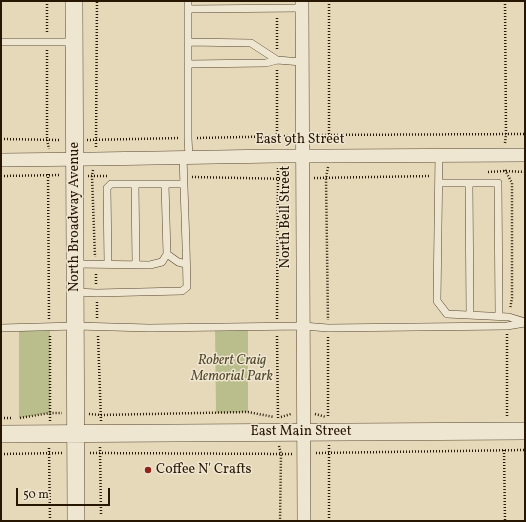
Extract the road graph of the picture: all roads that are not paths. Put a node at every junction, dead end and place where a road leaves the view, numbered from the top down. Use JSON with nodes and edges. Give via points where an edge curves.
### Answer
{"nodes":[{"id":1,"x":74,"y":1,"type":"edge"},
{"id":2,"x":188,"y":1,"type":"edge"},
{"id":3,"x":302,"y":4,"type":"edge"},
{"id":4,"x":188,"y":9,"type":"junction"},
{"id":5,"x":1,"y":42,"type":"edge"},
{"id":6,"x":74,"y":42,"type":"junction"},
{"id":7,"x":188,"y":42,"type":"junction"},
{"id":8,"x":277,"y":60,"type":"junction"},
{"id":9,"x":302,"y":62,"type":"junction"},
{"id":10,"x":188,"y":64,"type":"junction"},
{"id":11,"x":525,"y":154,"type":"edge"},
{"id":12,"x":439,"y":155,"type":"junction"},
{"id":13,"x":302,"y":156,"type":"junction"},
{"id":14,"x":186,"y":157,"type":"junction"},
{"id":15,"x":1,"y":160,"type":"edge"},
{"id":16,"x":75,"y":167,"type":"junction"},
{"id":17,"x":439,"y":179,"type":"junction"},
{"id":18,"x":183,"y":181,"type":"junction"},
{"id":19,"x":469,"y":183,"type":"junction"},
{"id":20,"x":135,"y":184,"type":"junction"},
{"id":21,"x":165,"y":184,"type":"junction"},
{"id":22,"x":167,"y":254,"type":"junction"},
{"id":23,"x":75,"y":264,"type":"junction"},
{"id":24,"x":108,"y":264,"type":"junction"},
{"id":25,"x":186,"y":264,"type":"junction"},
{"id":26,"x":136,"y":265,"type":"junction"},
{"id":27,"x":75,"y":292,"type":"junction"},
{"id":28,"x":470,"y":315,"type":"junction"},
{"id":29,"x":498,"y":316,"type":"junction"},
{"id":30,"x":525,"y":322,"type":"edge"},
{"id":31,"x":76,"y":326,"type":"junction"},
{"id":32,"x":303,"y":326,"type":"junction"},
{"id":33,"x":1,"y":328,"type":"edge"},
{"id":34,"x":525,"y":431,"type":"edge"},
{"id":35,"x":304,"y":432,"type":"junction"},
{"id":36,"x":1,"y":434,"type":"edge"},
{"id":37,"x":76,"y":434,"type":"junction"},
{"id":38,"x":76,"y":521,"type":"edge"},
{"id":39,"x":304,"y":521,"type":"edge"}],
"edges":[{"from":1,"to":6,"type":"street","name":"North Broadway Avenue"},
{"from":2,"to":4,"type":"lane"},
{"from":3,"to":4,"type":"lane","via":[[277,8]]},
{"from":3,"to":9,"type":"street","name":"North Bell Street"},
{"from":4,"to":7,"type":"lane"},
{"from":5,"to":6,"type":"lane"},
{"from":6,"to":16,"type":"street","name":"North Broadway Avenue"},
{"from":7,"to":8,"type":"lane","via":[[251,43]]},
{"from":7,"to":10,"type":"lane"},
{"from":8,"to":9,"type":"lane"},
{"from":8,"to":10,"type":"lane","via":[[266,63]]},
{"from":9,"to":13,"type":"street","name":"North Bell Street"},
{"from":10,"to":14,"type":"lane"},
{"from":11,"to":12,"type":"street","name":"East 9th Street"},
{"from":12,"to":13,"type":"street","name":"East 9th Street"},
{"from":12,"to":17,"type":"lane"},
{"from":13,"to":14,"type":"street","name":"East 9th Street"},
{"from":13,"to":32,"type":"street","name":"North Bell Street"},
{"from":14,"to":16,"type":"street","name":"East 9th Street"},
{"from":14,"to":18,"type":"lane"},
{"from":15,"to":16,"type":"street","name":"East 9th Street","via":[[51,159]]},
{"from":16,"to":23,"type":"street","name":"North Broadway Avenue"},
{"from":17,"to":19,"type":"lane"},
{"from":17,"to":28,"type":"lane","via":[[436,301],[447,314]]},
{"from":18,"to":21,"type":"lane"},
{"from":18,"to":25,"type":"lane"},
{"from":19,"to":28,"type":"lane"},
{"from":19,"to":29,"type":"lane","via":[[498,183]]},
{"from":20,"to":21,"type":"lane"},
{"from":20,"to":24,"type":"lane","via":[[111,184],[107,188]]},
{"from":20,"to":26,"type":"lane"},
{"from":21,"to":22,"type":"lane"},
{"from":22,"to":25,"type":"lane"},
{"from":22,"to":26,"type":"lane","via":[[162,262]]},
{"from":23,"to":24,"type":"lane"},
{"from":23,"to":27,"type":"street","name":"North Broadway Avenue"},
{"from":24,"to":26,"type":"lane"},
{"from":25,"to":27,"type":"lane","via":[[187,287],[182,292]]},
{"from":27,"to":31,"type":"street","name":"North Broadway Avenue"},
{"from":28,"to":29,"type":"lane"},
{"from":29,"to":30,"type":"lane"},
{"from":30,"to":32,"type":"lane","via":[[507,326]]},
{"from":31,"to":32,"type":"lane"},
{"from":31,"to":33,"type":"lane"},
{"from":31,"to":37,"type":"street","name":"North Broadway Avenue"},
{"from":32,"to":35,"type":"street","name":"North Bell Street"},
{"from":34,"to":35,"type":"street","name":"East Main Street"},
{"from":35,"to":37,"type":"street","name":"East Main Street"},
{"from":35,"to":39,"type":"street","name":"North Bell Street"},
{"from":36,"to":37,"type":"street","name":"East Main Street"},
{"from":37,"to":38,"type":"street","name":"North Broadway Avenue"}]}
